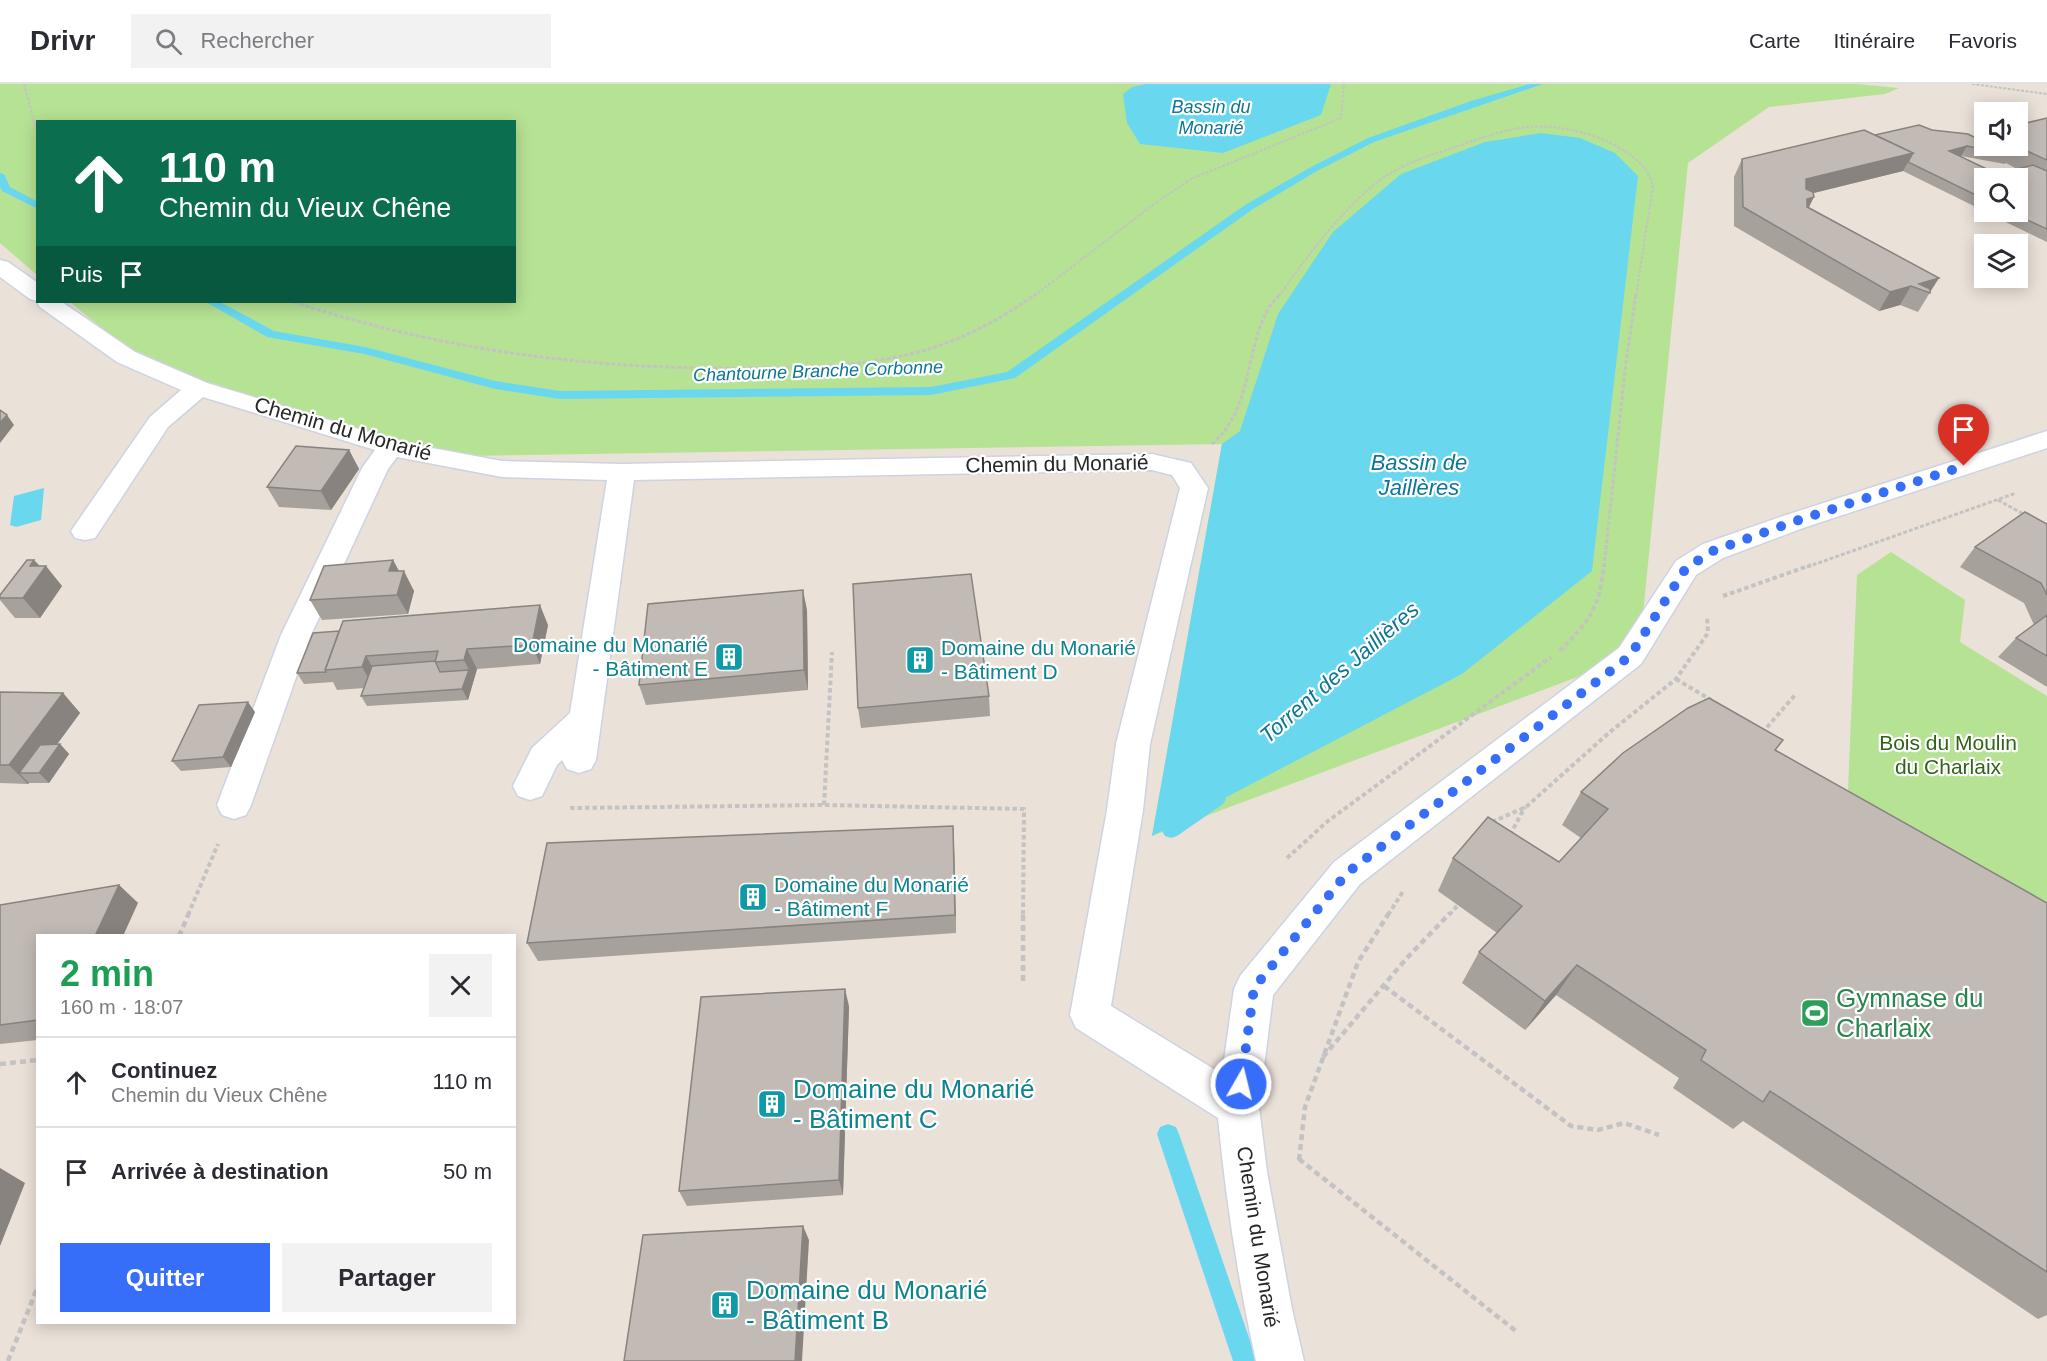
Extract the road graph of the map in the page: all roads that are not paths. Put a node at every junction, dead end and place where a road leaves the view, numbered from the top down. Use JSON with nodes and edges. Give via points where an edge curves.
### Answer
{"nodes":[{"id":1,"x":0,"y":267,"type":"edge"},
{"id":2,"x":36,"y":293,"type":"edge"},
{"id":3,"x":49,"y":303,"type":"edge"},
{"id":4,"x":198,"y":388,"type":"junction"},
{"id":5,"x":2047,"y":439,"type":"edge"},
{"id":6,"x":391,"y":447,"type":"junction"},
{"id":7,"x":622,"y":472,"type":"junction"},
{"id":8,"x":85,"y":531,"type":"dead end"},
{"id":9,"x":585,"y":718,"type":"junction"},
{"id":10,"x":579,"y":760,"type":"road end"},
{"id":11,"x":530,"y":786,"type":"dead end"},
{"id":12,"x":234,"y":805,"type":"road end"},
{"id":13,"x":1238,"y":1107,"type":"junction"},
{"id":14,"x":1280,"y":1361,"type":"edge"}],
"edges":[{"from":1,"to":2,"type":"street"},
{"from":3,"to":4,"type":"street","name":"Chemin du Monarié","via":[[126,357]]},
{"from":4,"to":6,"type":"street","name":"Chemin du Monarié"},
{"from":4,"to":8,"type":"street","via":[[159,422]]},
{"from":5,"to":13,"type":"street","name":"Chemin du Monarié","via":[[1713,551],[1686,568],[1630,656],[1347,873],[1254,988]]},
{"from":6,"to":7,"type":"street","name":"Chemin du Monarié","via":[[502,469]]},
{"from":6,"to":12,"type":"street","via":[[375,468],[296,635]]},
{"from":7,"to":9,"type":"street"},
{"from":7,"to":13,"type":"street","name":"Chemin du Monarié","via":[[1152,462],[1181,470],[1194,488],[1133,744],[1090,1015]]},
{"from":9,"to":10,"type":"street"},
{"from":9,"to":11,"type":"street","via":[[544,757]]},
{"from":13,"to":14,"type":"street","name":"Chemin du Monarié","via":[[1245,1172]]}]}
